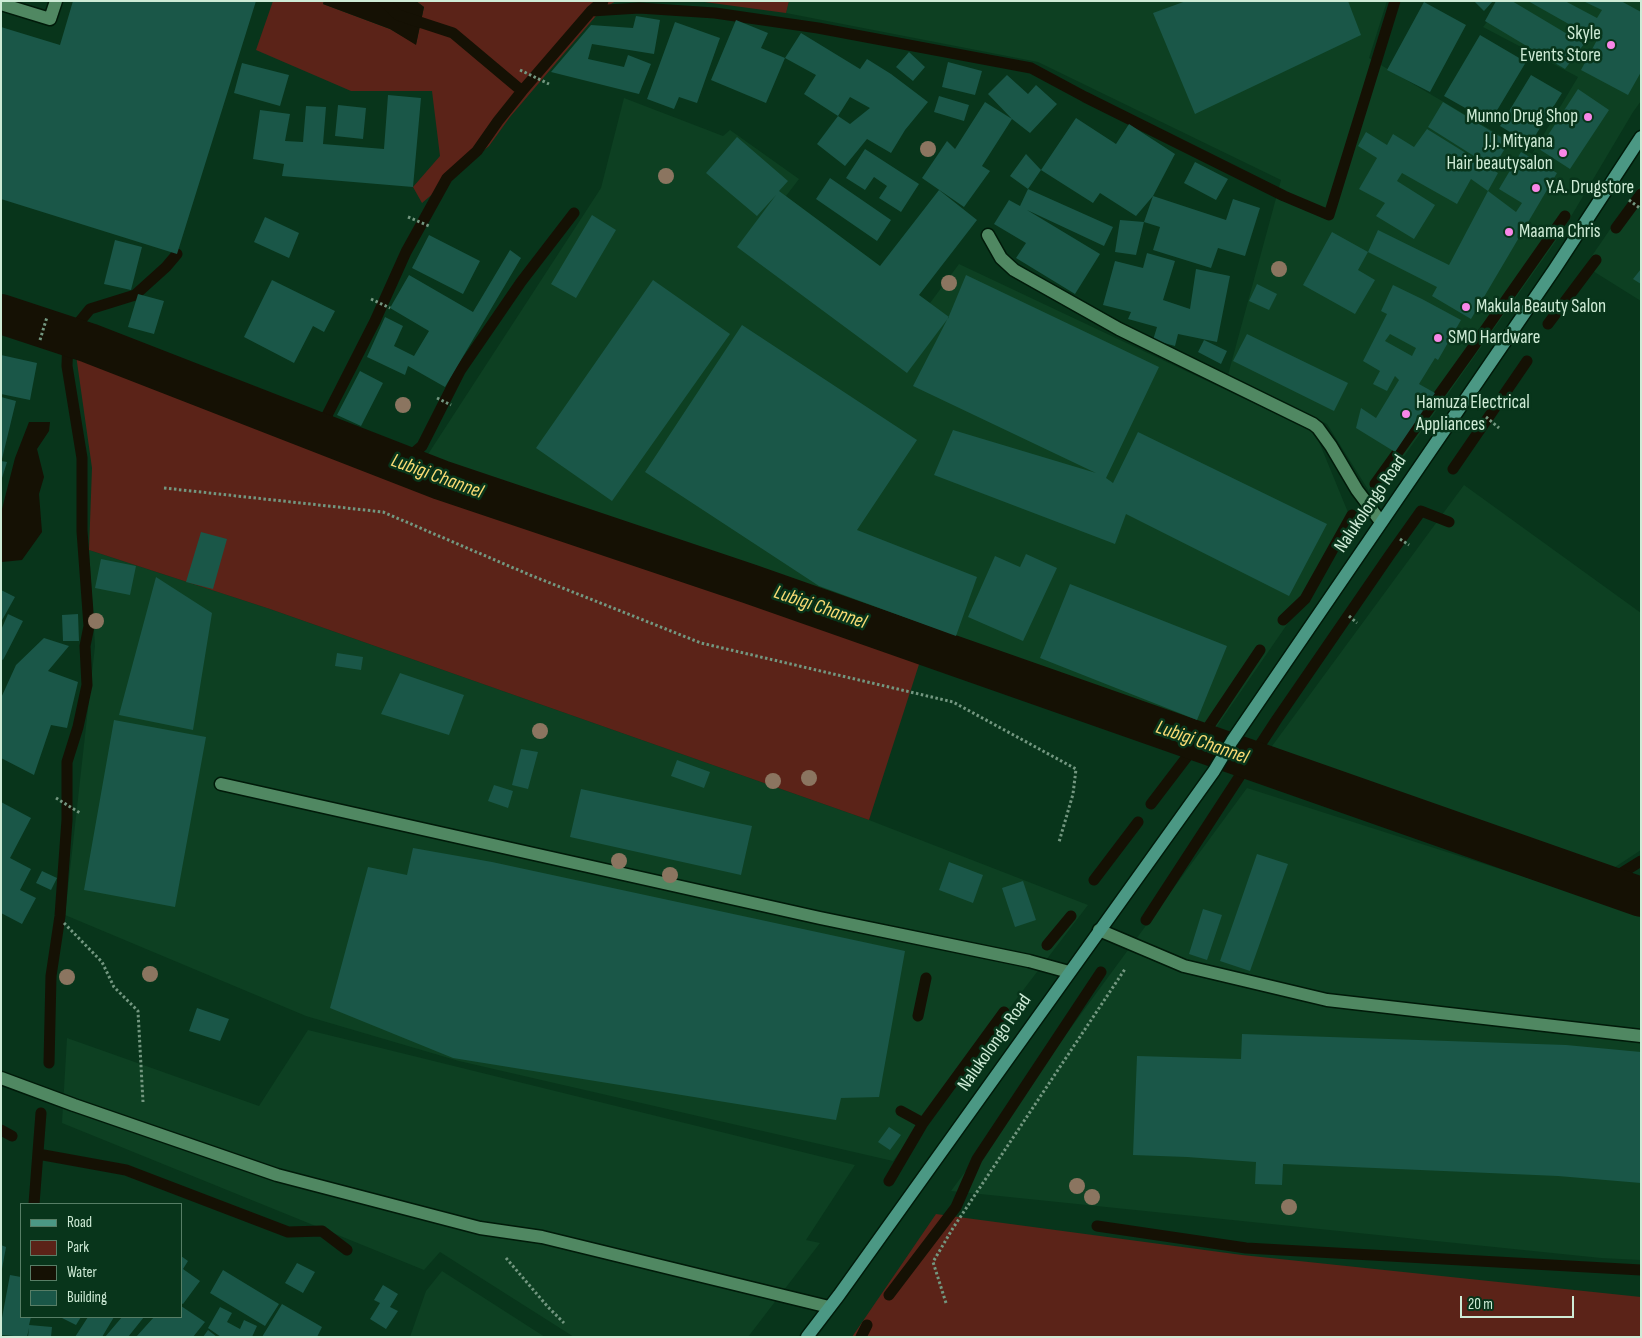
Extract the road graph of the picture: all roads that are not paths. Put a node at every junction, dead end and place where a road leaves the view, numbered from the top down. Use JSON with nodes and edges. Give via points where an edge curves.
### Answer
{"nodes":[{"id":1,"x":56,"y":1,"type":"edge"},
{"id":2,"x":1,"y":4,"type":"edge"},
{"id":3,"x":1641,"y":138,"type":"edge"},
{"id":4,"x":988,"y":235,"type":"dead end"},
{"id":5,"x":1381,"y":522,"type":"junction"},
{"id":6,"x":221,"y":784,"type":"dead end"},
{"id":7,"x":1099,"y":930,"type":"junction"},
{"id":8,"x":1069,"y":972,"type":"junction"},
{"id":9,"x":1641,"y":1036,"type":"edge"},
{"id":10,"x":1,"y":1078,"type":"edge"},
{"id":11,"x":830,"y":1307,"type":"junction"},
{"id":12,"x":807,"y":1337,"type":"edge"}],
"edges":[{"from":1,"to":2,"type":"street","via":[[50,19]]},
{"from":3,"to":5,"type":"street","name":"Nalukolongo Road"},
{"from":4,"to":5,"type":"street","via":[[1001,258],[1021,274],[1119,329],[1313,424]]},
{"from":5,"to":7,"type":"street","name":"Nalukolongo Road","via":[[1214,771]]},
{"from":6,"to":8,"type":"street","via":[[820,918],[1029,960]]},
{"from":7,"to":8,"type":"street","name":"Nalukolongo Road"},
{"from":7,"to":9,"type":"street","via":[[1184,966],[1327,1000]]},
{"from":8,"to":11,"type":"street","name":"Nalukolongo Road"},
{"from":10,"to":11,"type":"street","via":[[277,1175],[480,1228],[542,1237]]},
{"from":11,"to":12,"type":"street","name":"Nalukolongo Road"}]}
